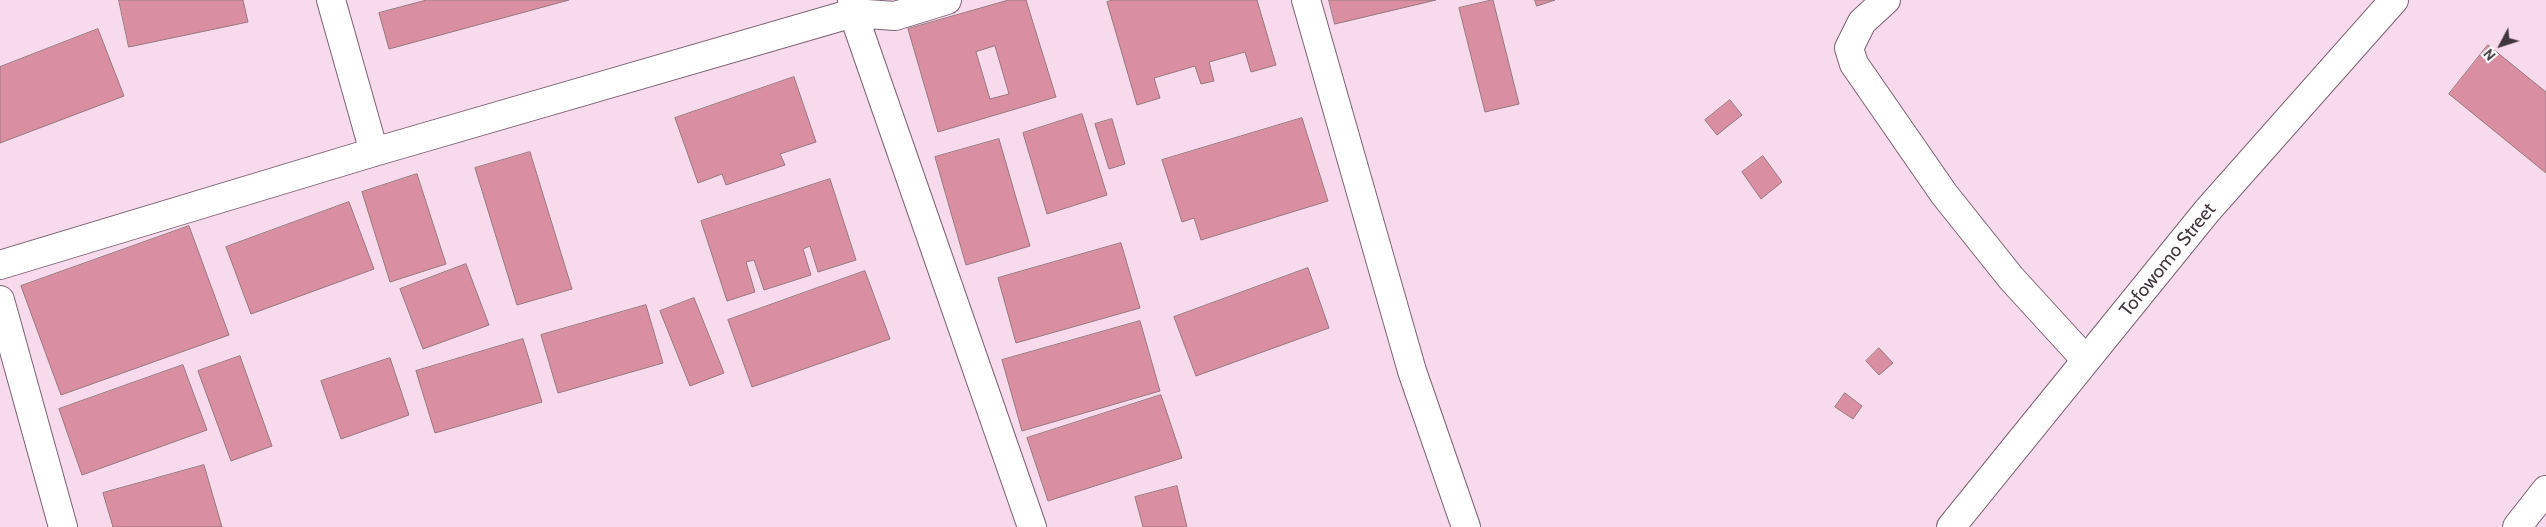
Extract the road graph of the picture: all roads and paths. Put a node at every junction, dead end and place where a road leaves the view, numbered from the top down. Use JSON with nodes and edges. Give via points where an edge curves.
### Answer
{"nodes":[{"id":1,"x":331,"y":0,"type":"edge"},
{"id":2,"x":947,"y":0,"type":"edge"},
{"id":3,"x":1306,"y":0,"type":"edge"},
{"id":4,"x":1886,"y":0,"type":"edge"},
{"id":5,"x":2394,"y":0,"type":"edge"},
{"id":6,"x":852,"y":6,"type":"edge"},
{"id":7,"x":374,"y":152,"type":"junction"},
{"id":8,"x":0,"y":265,"type":"edge"},
{"id":9,"x":0,"y":300,"type":"edge"},
{"id":10,"x":2086,"y":360,"type":"junction"},
{"id":11,"x":2546,"y":490,"type":"edge"},
{"id":12,"x":63,"y":527,"type":"edge"},
{"id":13,"x":1032,"y":527,"type":"edge"},
{"id":14,"x":1466,"y":527,"type":"edge"},
{"id":15,"x":1951,"y":527,"type":"edge"},
{"id":16,"x":2517,"y":527,"type":"edge"}],
"edges":[{"from":1,"to":7,"type":"street"},
{"from":2,"to":6,"type":"street","via":[[895,16]]},
{"from":3,"to":14,"type":"street","via":[[1412,371]]},
{"from":4,"to":10,"type":"street","via":[[1862,22],[1849,48],[1854,64],[1944,194],[2011,278]]},
{"from":5,"to":10,"type":"street","name":"Tofowomo Street","via":[[2207,211]]},
{"from":6,"to":7,"type":"street"},
{"from":6,"to":13,"type":"street"},
{"from":7,"to":8,"type":"street"},
{"from":9,"to":12,"type":"street"},
{"from":10,"to":15,"type":"street","name":"Tofowomo Street"},
{"from":11,"to":16,"type":"street"}]}
